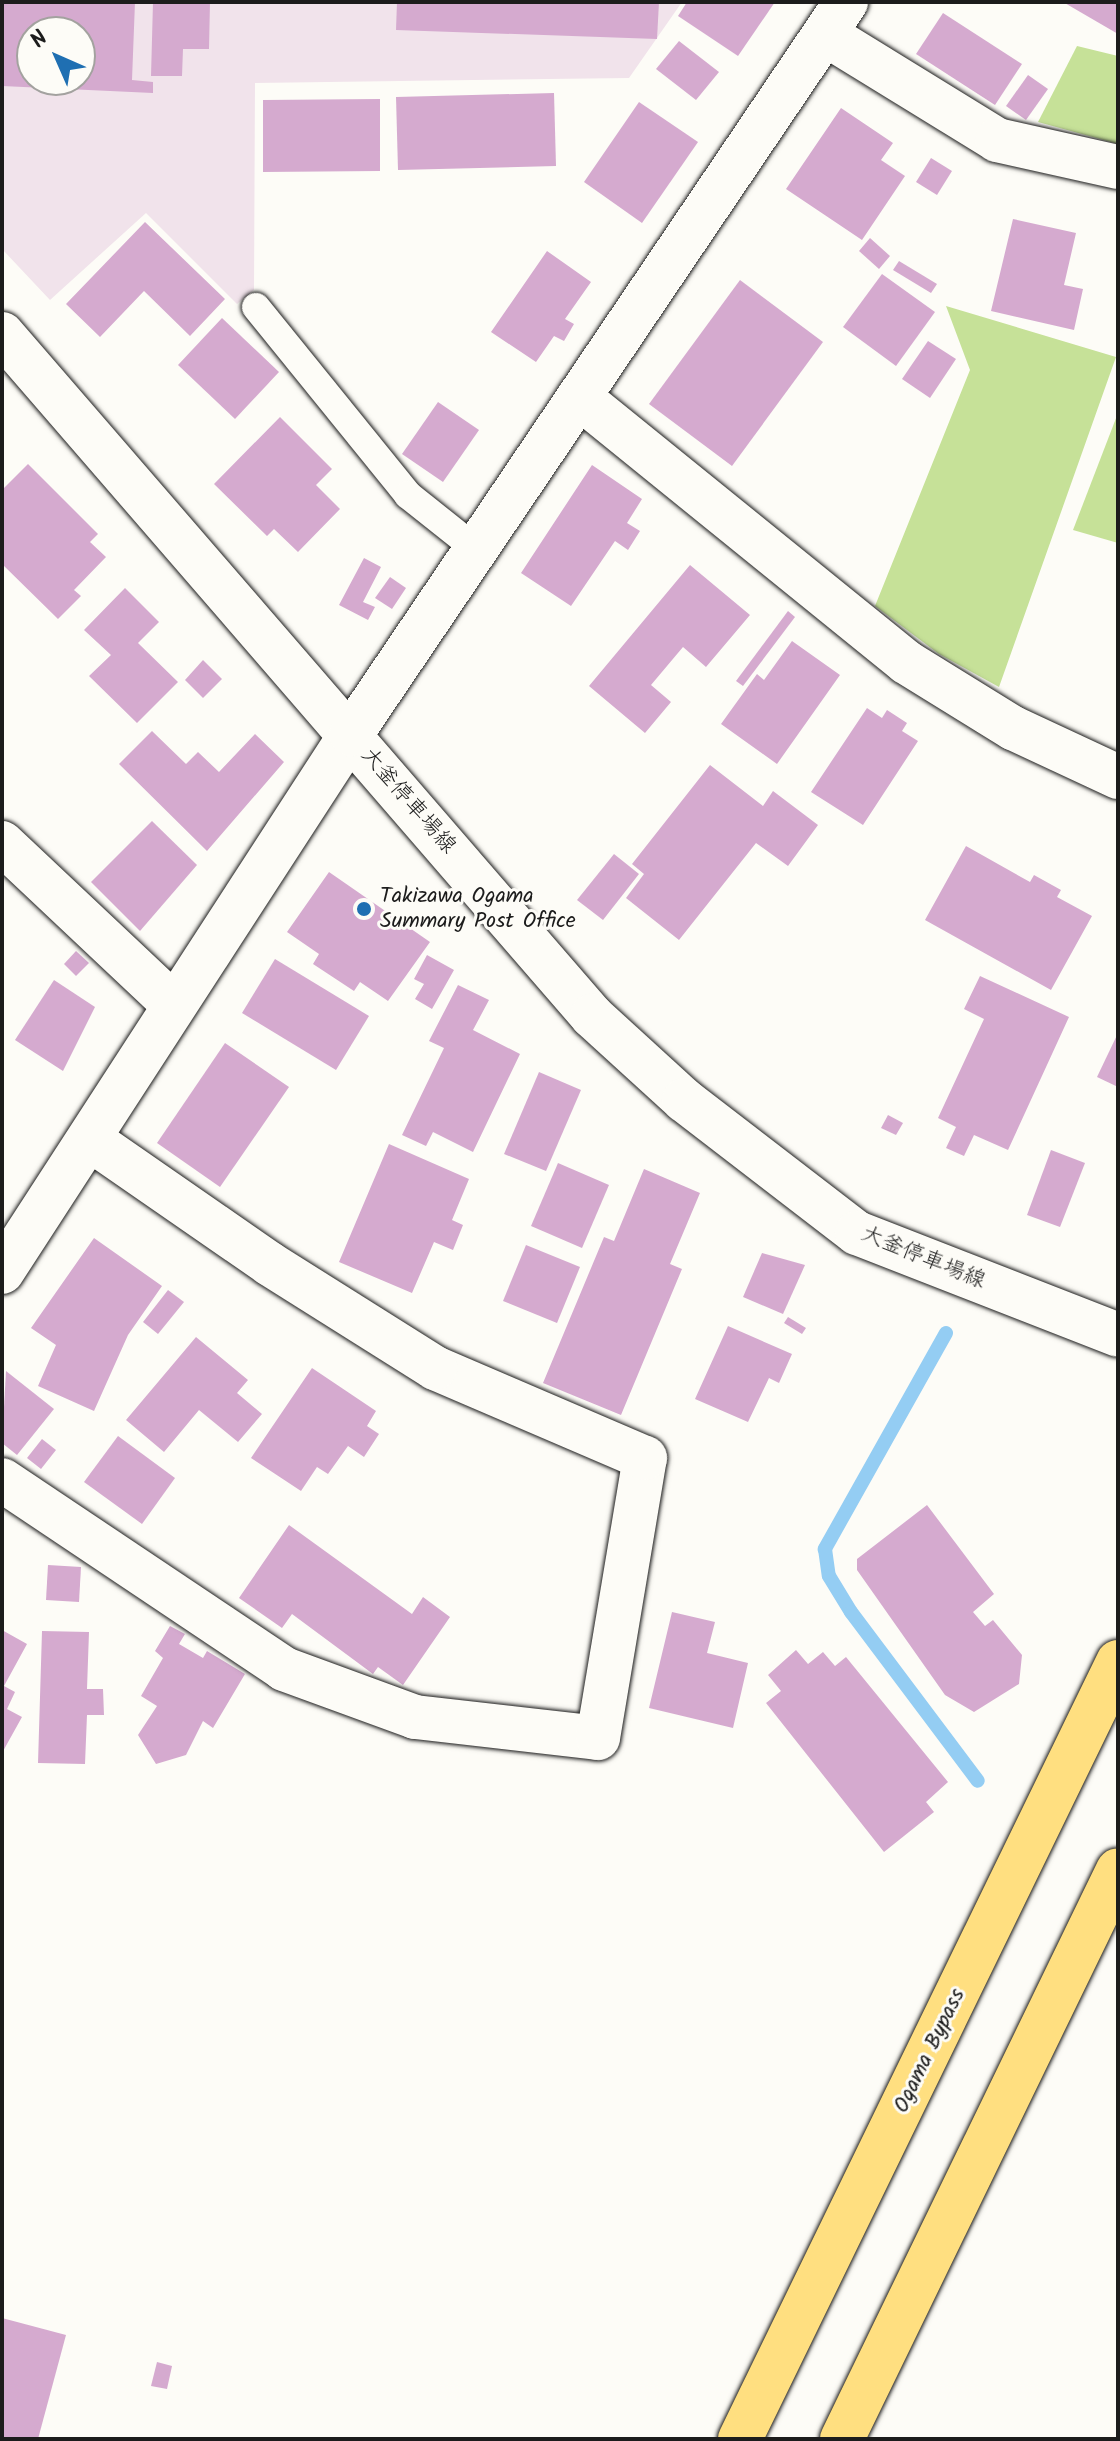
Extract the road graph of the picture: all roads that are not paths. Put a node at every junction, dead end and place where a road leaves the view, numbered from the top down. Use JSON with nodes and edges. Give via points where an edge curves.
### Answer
{"nodes":[{"id":1,"x":835,"y":18,"type":"edge"},
{"id":2,"x":1118,"y":167,"type":"edge"},
{"id":3,"x":256,"y":307,"type":"dead end"},
{"id":4,"x":2,"y":334,"type":"edge"},
{"id":5,"x":579,"y":397,"type":"junction"},
{"id":6,"x":476,"y":549,"type":"junction"},
{"id":7,"x":351,"y":734,"type":"junction"},
{"id":8,"x":1118,"y":777,"type":"edge"},
{"id":9,"x":2,"y":843,"type":"edge"},
{"id":10,"x":174,"y":1005,"type":"junction"},
{"id":11,"x":91,"y":1140,"type":"junction"},
{"id":12,"x":2,"y":1272,"type":"edge"},
{"id":13,"x":1118,"y":1335,"type":"edge"},
{"id":14,"x":2,"y":1480,"type":"edge"},
{"id":15,"x":1118,"y":1662,"type":"edge"},
{"id":16,"x":1118,"y":1870,"type":"edge"},
{"id":17,"x":740,"y":2439,"type":"edge"},
{"id":18,"x":842,"y":2439,"type":"edge"}],
"edges":[{"from":1,"to":2,"type":"street","via":[[997,140]]},
{"from":1,"to":5,"type":"street"},
{"from":3,"to":6,"type":"lane","via":[[408,495]]},
{"from":4,"to":7,"type":"street","name":"大釜停車場線"},
{"from":5,"to":6,"type":"street"},
{"from":5,"to":8,"type":"street","via":[[906,662],[1013,728]]},
{"from":6,"to":7,"type":"street"},
{"from":7,"to":10,"type":"street"},
{"from":7,"to":13,"type":"street","name":"大釜停車場線","via":[[592,1016],[684,1100],[857,1233]]},
{"from":9,"to":10,"type":"street"},
{"from":10,"to":11,"type":"street"},
{"from":11,"to":12,"type":"street"},
{"from":11,"to":14,"type":"street","via":[[270,1264],[435,1368],[645,1458],[598,1738],[415,1717],[284,1669]]},
{"from":15,"to":17,"type":"highway","name":"Ogama Bypass"},
{"from":16,"to":18,"type":"highway"}]}
